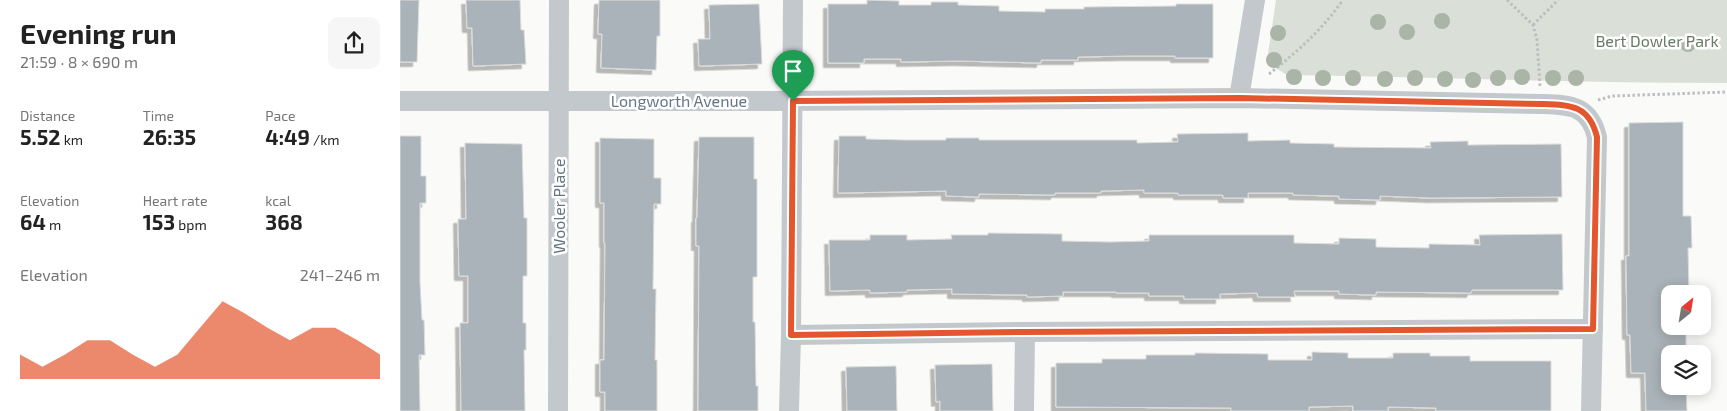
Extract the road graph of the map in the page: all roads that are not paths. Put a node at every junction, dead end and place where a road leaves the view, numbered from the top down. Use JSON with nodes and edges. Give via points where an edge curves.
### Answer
{"nodes":[{"id":1,"x":559,"y":0,"type":"edge"},
{"id":2,"x":793,"y":0,"type":"edge"},
{"id":3,"x":1255,"y":0,"type":"edge"},
{"id":4,"x":1240,"y":98,"type":"junction"},
{"id":5,"x":400,"y":101,"type":"edge"},
{"id":6,"x":559,"y":101,"type":"junction"},
{"id":7,"x":793,"y":101,"type":"junction"},
{"id":8,"x":1593,"y":329,"type":"junction"},
{"id":9,"x":1025,"y":332,"type":"junction"},
{"id":10,"x":791,"y":335,"type":"junction"},
{"id":11,"x":558,"y":411,"type":"edge"},
{"id":12,"x":789,"y":411,"type":"edge"},
{"id":13,"x":1024,"y":411,"type":"edge"},
{"id":14,"x":1591,"y":411,"type":"edge"}],
"edges":[{"from":1,"to":6,"type":"street","name":"Wooler Place"},
{"from":2,"to":7,"type":"street"},
{"from":3,"to":4,"type":"street"},
{"from":4,"to":7,"type":"street","name":"Longworth Avenue"},
{"from":4,"to":8,"type":"street","name":"Longworth Avenue","via":[[1562,104],[1587,115],[1597,137]]},
{"from":5,"to":6,"type":"street","name":"Longworth Avenue"},
{"from":6,"to":7,"type":"street","name":"Longworth Avenue"},
{"from":6,"to":11,"type":"street","name":"Wooler Place"},
{"from":7,"to":10,"type":"street"},
{"from":8,"to":9,"type":"street"},
{"from":8,"to":14,"type":"street"},
{"from":9,"to":10,"type":"street"},
{"from":9,"to":13,"type":"street"},
{"from":10,"to":12,"type":"street"}]}
